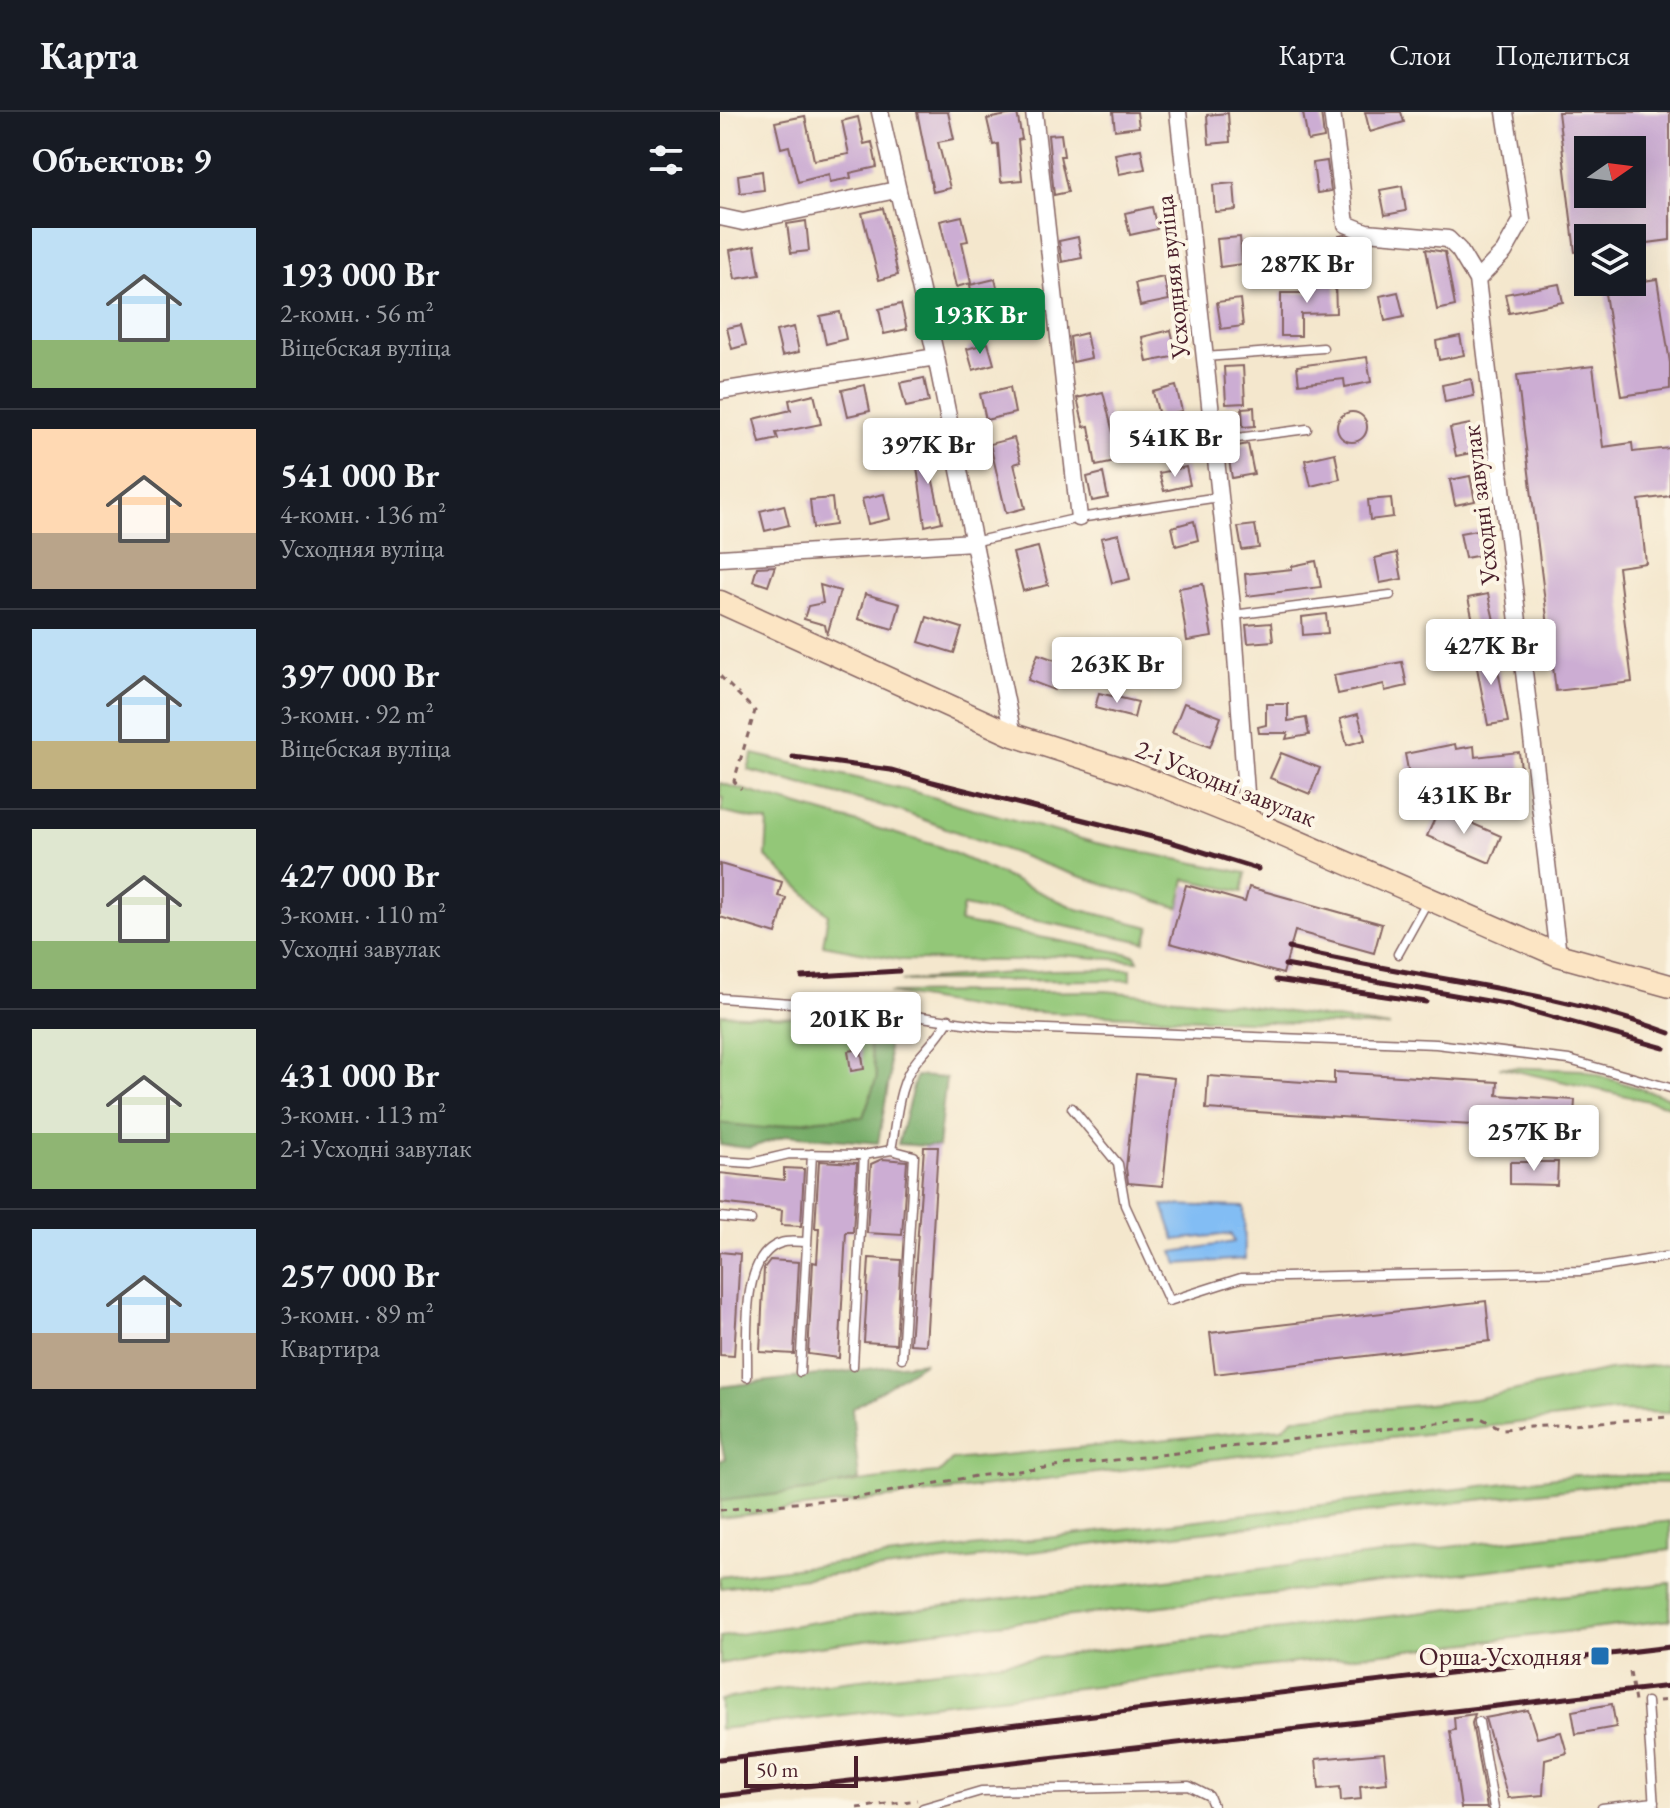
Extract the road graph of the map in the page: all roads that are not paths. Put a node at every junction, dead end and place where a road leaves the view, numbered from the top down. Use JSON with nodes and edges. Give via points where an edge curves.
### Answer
{"nodes":[{"id":1,"x":880,"y":112,"type":"edge"},
{"id":2,"x":1034,"y":112,"type":"edge"},
{"id":3,"x":1178,"y":112,"type":"edge"},
{"id":4,"x":1332,"y":112,"type":"edge"},
{"id":5,"x":1505,"y":112,"type":"edge"},
{"id":6,"x":896,"y":190,"type":"junction"},
{"id":7,"x":720,"y":217,"type":"edge"},
{"id":8,"x":1477,"y":280,"type":"junction"},
{"id":9,"x":1323,"y":348,"type":"dead end"},
{"id":10,"x":936,"y":357,"type":"junction"},
{"id":11,"x":1204,"y":357,"type":"junction"},
{"id":12,"x":720,"y":391,"type":"edge"},
{"id":13,"x":1307,"y":429,"type":"dead end"},
{"id":14,"x":1213,"y":441,"type":"junction"},
{"id":15,"x":1219,"y":497,"type":"junction"},
{"id":16,"x":1079,"y":518,"type":"junction"},
{"id":17,"x":973,"y":542,"type":"junction"},
{"id":18,"x":720,"y":558,"type":"edge"},
{"id":19,"x":1390,"y":595,"type":"dead end"},
{"id":20,"x":720,"y":602,"type":"edge"},
{"id":21,"x":1233,"y":615,"type":"junction"},
{"id":22,"x":1013,"y":735,"type":"junction"},
{"id":23,"x":1248,"y":820,"type":"junction"},
{"id":24,"x":1428,"y":899,"type":"junction"},
{"id":25,"x":1398,"y":954,"type":"dead end"},
{"id":26,"x":1558,"y":955,"type":"junction"},
{"id":27,"x":1670,"y":986,"type":"edge"},
{"id":28,"x":720,"y":998,"type":"edge"},
{"id":29,"x":949,"y":1019,"type":"junction"},
{"id":30,"x":1670,"y":1088,"type":"edge"},
{"id":31,"x":1072,"y":1108,"type":"dead end"},
{"id":32,"x":891,"y":1150,"type":"junction"},
{"id":33,"x":812,"y":1154,"type":"junction"},
{"id":34,"x":864,"y":1155,"type":"junction"},
{"id":35,"x":720,"y":1161,"type":"edge"},
{"id":36,"x":720,"y":1217,"type":"edge"},
{"id":37,"x":751,"y":1220,"type":"dead end"},
{"id":38,"x":807,"y":1242,"type":"junction"},
{"id":39,"x":1670,"y":1256,"type":"edge"},
{"id":40,"x":902,"y":1358,"type":"dead end"},
{"id":41,"x":853,"y":1366,"type":"dead end"},
{"id":42,"x":800,"y":1372,"type":"dead end"},
{"id":43,"x":747,"y":1377,"type":"dead end"},
{"id":44,"x":1647,"y":1702,"type":"road end"},
{"id":45,"x":1479,"y":1722,"type":"dead end"},
{"id":46,"x":1654,"y":1805,"type":"edge"},
{"id":47,"x":923,"y":1808,"type":"edge"},
{"id":48,"x":1214,"y":1808,"type":"edge"},
{"id":49,"x":1494,"y":1808,"type":"edge"},
{"id":50,"x":1602,"y":1808,"type":"edge"}],
"edges":[{"from":1,"to":6,"type":"street"},
{"from":2,"to":16,"type":"street"},
{"from":3,"to":11,"type":"street","name":"Усходняя вуліца"},
{"from":4,"to":8,"type":"street","via":[[1346,224],[1366,232],[1448,239]]},
{"from":5,"to":8,"type":"street","via":[[1522,220],[1504,252]]},
{"from":6,"to":7,"type":"street","via":[[743,222]]},
{"from":6,"to":10,"type":"street"},
{"from":8,"to":26,"type":"street","name":"Усходні завулак"},
{"from":9,"to":11,"type":"lane"},
{"from":10,"to":12,"type":"street"},
{"from":10,"to":17,"type":"street"},
{"from":11,"to":14,"type":"street","name":"Усходняя вуліца"},
{"from":13,"to":14,"type":"lane"},
{"from":14,"to":15,"type":"street","name":"Усходняя вуліца"},
{"from":15,"to":16,"type":"lane"},
{"from":15,"to":21,"type":"street","name":"Усходняя вуліца"},
{"from":16,"to":17,"type":"lane"},
{"from":17,"to":18,"type":"street"},
{"from":17,"to":22,"type":"street"},
{"from":19,"to":21,"type":"lane"},
{"from":20,"to":22,"type":"street","name":"2-і Усходні завулак"},
{"from":21,"to":23,"type":"street","name":"Усходняя вуліца"},
{"from":22,"to":23,"type":"street","name":"2-і Усходні завулак","via":[[1129,772]]},
{"from":23,"to":24,"type":"street","name":"2-і Усходні завулак"},
{"from":24,"to":25,"type":"lane"},
{"from":24,"to":26,"type":"street","name":"2-і Усходні завулак"},
{"from":26,"to":27,"type":"street","name":"2-і Усходні завулак"},
{"from":28,"to":29,"type":"lane"},
{"from":29,"to":30,"type":"lane","via":[[991,1027],[1436,1044],[1569,1060]]},
{"from":29,"to":32,"type":"lane","via":[[902,1088]]},
{"from":31,"to":39,"type":"lane","via":[[1118,1164],[1125,1205],[1169,1301],[1241,1278],[1581,1271]]},
{"from":32,"to":34,"type":"lane"},
{"from":32,"to":40,"type":"lane","via":[[914,1156]]},
{"from":33,"to":34,"type":"lane"},
{"from":33,"to":35,"type":"lane","via":[[751,1163]]},
{"from":33,"to":38,"type":"lane"},
{"from":34,"to":41,"type":"lane"},
{"from":36,"to":37,"type":"lane"},
{"from":38,"to":42,"type":"lane"},
{"from":38,"to":43,"type":"lane","via":[[781,1243],[759,1259],[751,1276]]},
{"from":44,"to":46,"type":"lane"},
{"from":45,"to":49,"type":"lane"},
{"from":46,"to":50,"type":"lane"},
{"from":47,"to":48,"type":"lane","via":[[981,1791],[1189,1786],[1209,1796]]}]}
